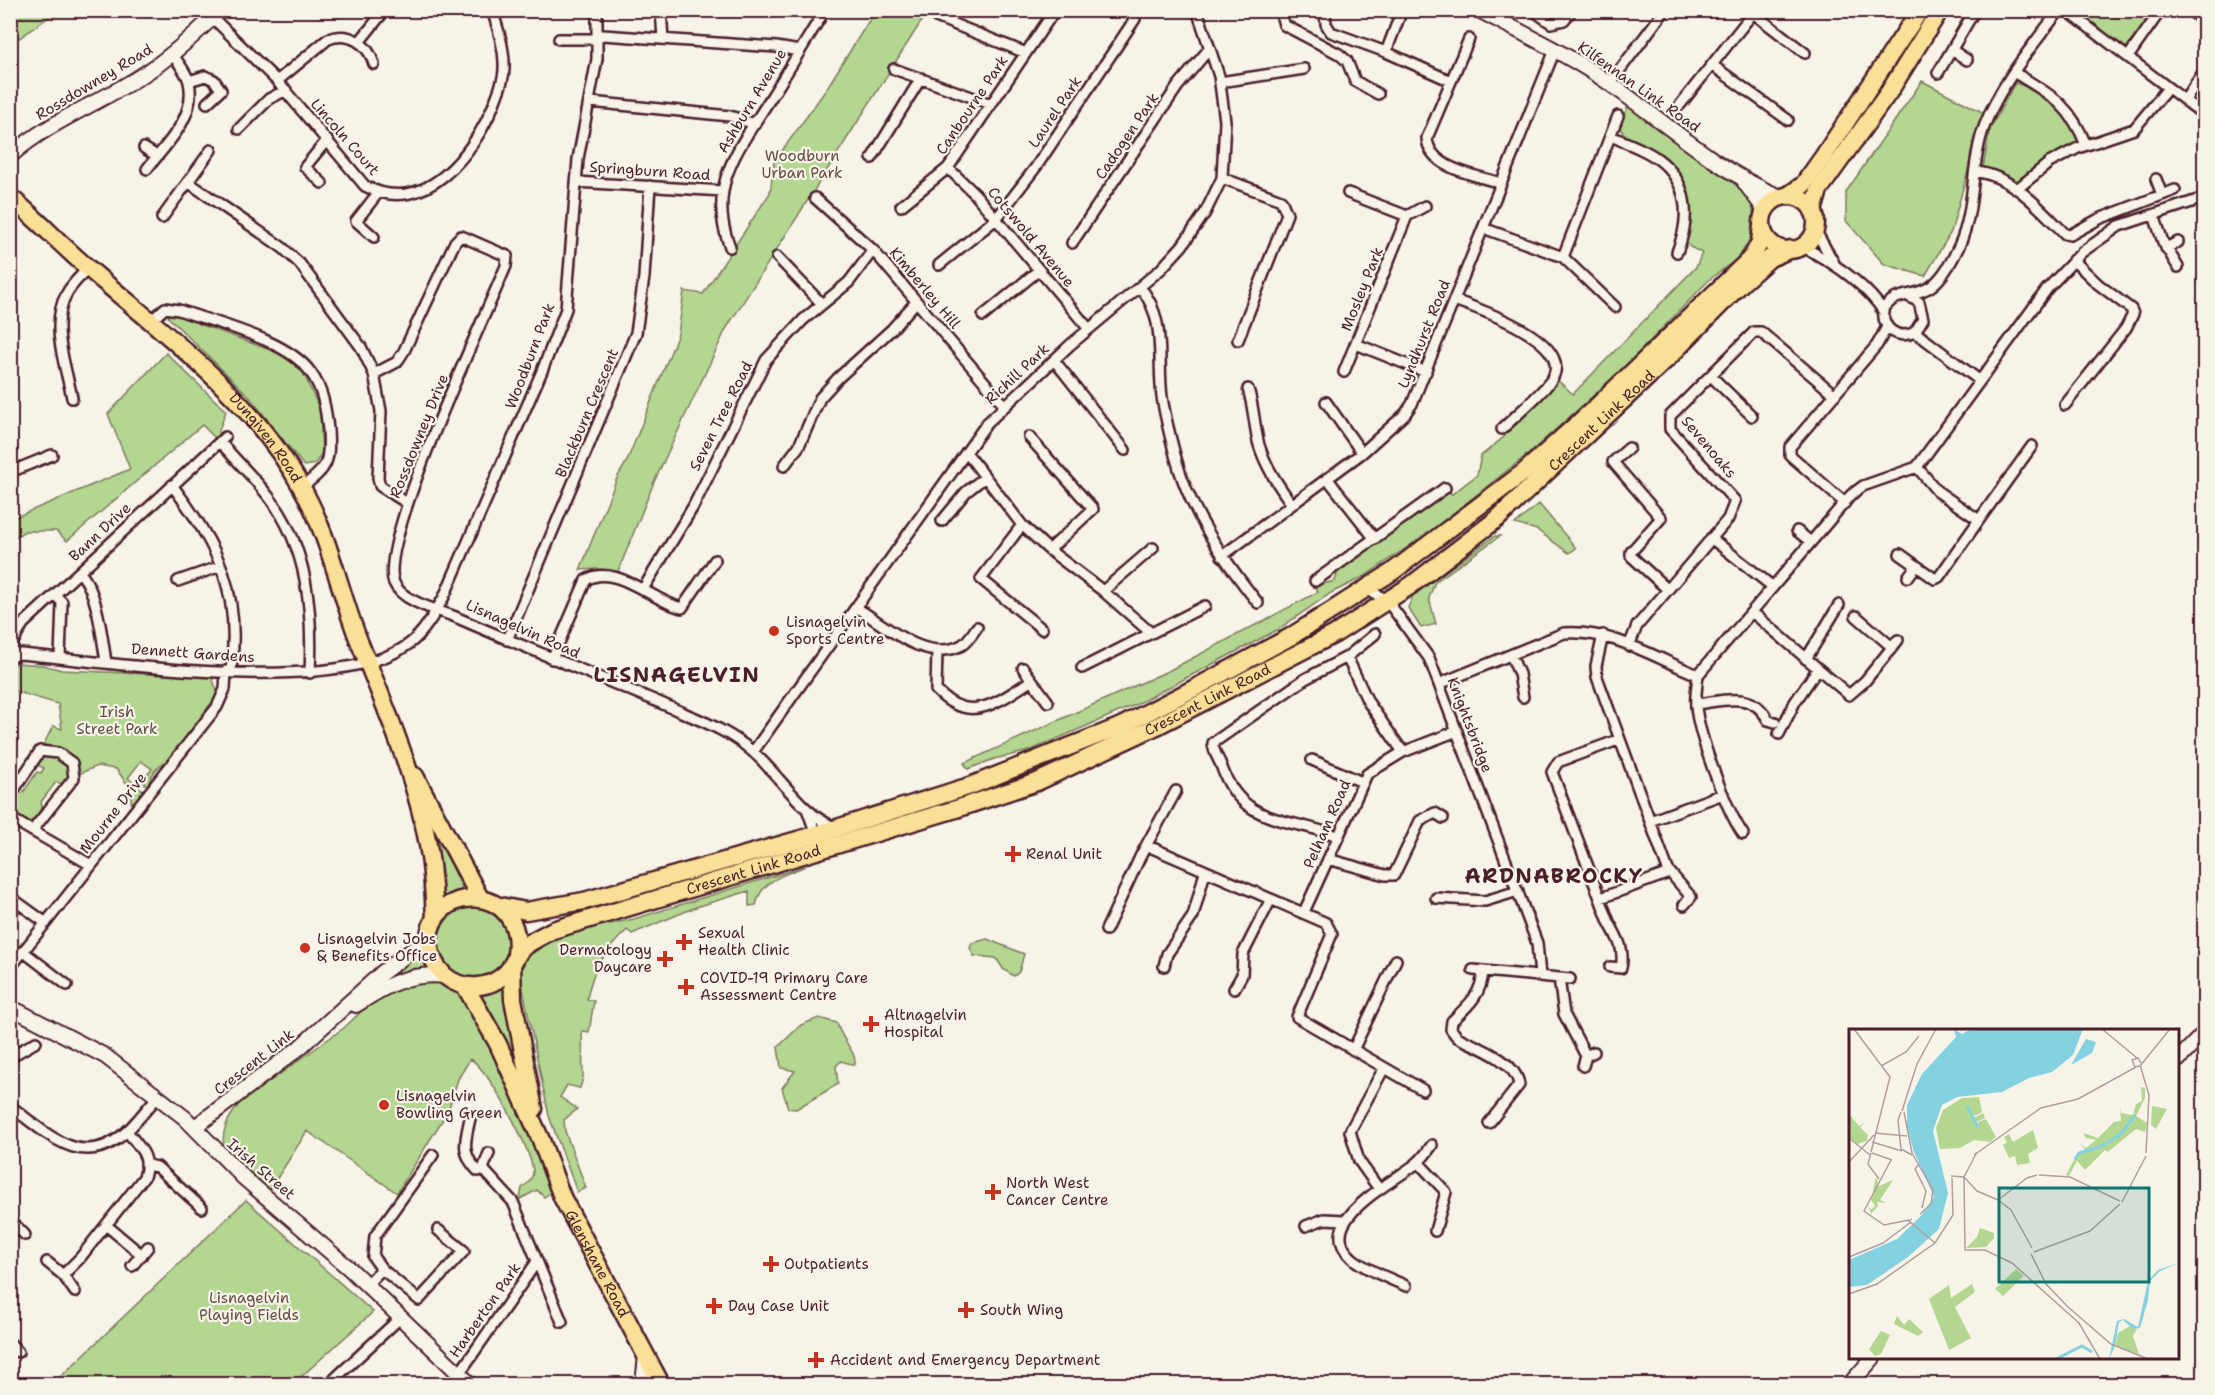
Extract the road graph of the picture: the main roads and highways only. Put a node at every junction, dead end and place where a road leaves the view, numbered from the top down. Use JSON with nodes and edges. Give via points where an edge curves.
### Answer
{"nodes":[{"id":1,"x":1479,"y":10,"type":"edge"},
{"id":2,"x":1920,"y":10,"type":"edge"},
{"id":3,"x":1940,"y":10,"type":"edge"},
{"id":4,"x":217,"y":14,"type":"edge"},
{"id":5,"x":10,"y":156,"type":"edge"},
{"id":6,"x":1744,"y":182,"type":"junction"},
{"id":7,"x":10,"y":197,"type":"edge"},
{"id":8,"x":1784,"y":197,"type":"junction"},
{"id":9,"x":1813,"y":212,"type":"junction"},
{"id":10,"x":1764,"y":218,"type":"junction"},
{"id":11,"x":1796,"y":248,"type":"junction"},
{"id":12,"x":405,"y":760,"type":"junction"},
{"id":13,"x":480,"y":898,"type":"junction"},
{"id":14,"x":500,"y":906,"type":"junction"},
{"id":15,"x":435,"y":919,"type":"junction"},
{"id":16,"x":429,"y":938,"type":"junction"},
{"id":17,"x":514,"y":960,"type":"junction"},
{"id":18,"x":445,"y":976,"type":"junction"},
{"id":19,"x":465,"y":986,"type":"junction"},
{"id":20,"x":10,"y":1006,"type":"edge"},
{"id":21,"x":330,"y":1019,"type":"junction"},
{"id":22,"x":2205,"y":1033,"type":"edge"},
{"id":23,"x":2179,"y":1059,"type":"edge"},
{"id":24,"x":195,"y":1127,"type":"junction"},
{"id":25,"x":540,"y":1140,"type":"junction"},
{"id":26,"x":1872,"y":1359,"type":"edge"},
{"id":27,"x":654,"y":1383,"type":"edge"},
{"id":28,"x":470,"y":1384,"type":"edge"},
{"id":29,"x":1850,"y":1384,"type":"edge"}],
"edges":[{"from":1,"to":6,"type":"main road","name":"Kilfennan Link Road","via":[[1610,83]]},
{"from":2,"to":8,"type":"highway","via":[[1823,157],[1803,184]]},
{"from":3,"to":9,"type":"highway","via":[[1889,92],[1819,190]]},
{"from":4,"to":5,"type":"main road","name":"Rossdowney Road","via":[[143,75],[52,126]]},
{"from":6,"to":8,"type":"main road","name":"Kilfennan Link Road"},
{"from":6,"to":10,"type":"main road","name":"Kilfennan Link Road"},
{"from":7,"to":12,"type":"highway","name":"Dungiven Road","via":[[152,320],[242,406],[302,487],[325,537],[350,617]]},
{"from":8,"to":9,"type":"highway","via":[[1803,200]]},
{"from":8,"to":10,"type":"highway"},
{"from":9,"to":11,"type":"highway","via":[[1815,230]]},
{"from":10,"to":11,"type":"highway","via":[[1769,240],[1775,246]]},
{"from":10,"to":14,"type":"highway","name":"Crescent Link Road","via":[[1760,242],[1752,257],[1524,472],[1365,589],[1290,637],[1119,727],[970,786],[584,901],[526,911]]},
{"from":11,"to":17,"type":"highway","name":"Crescent Link Road","via":[[1770,258],[1743,282],[1671,356],[1497,519],[1410,586],[1335,634],[1070,769],[956,809],[563,926],[526,946]]},
{"from":12,"to":13,"type":"highway","name":"Dungiven Road"},
{"from":12,"to":15,"type":"highway","name":"Dungiven Road","via":[[429,850]]},
{"from":13,"to":14,"type":"highway"},
{"from":13,"to":15,"type":"highway","via":[[453,903]]},
{"from":14,"to":17,"type":"highway","via":[[516,928]]},
{"from":15,"to":16,"type":"highway"},
{"from":16,"to":18,"type":"highway","via":[[432,959]]},
{"from":16,"to":21,"type":"main road","name":"Crescent Link"},
{"from":17,"to":19,"type":"highway","via":[[492,983]]},
{"from":17,"to":25,"type":"highway","name":"Glenshane Road","via":[[513,999]]},
{"from":18,"to":19,"type":"highway"},
{"from":18,"to":21,"type":"main road","name":"Crescent Link","via":[[415,975],[394,982]]},
{"from":19,"to":25,"type":"highway","name":"Glenshane Road","via":[[498,1044]]},
{"from":20,"to":24,"type":"main road","name":"Irish Street","via":[[93,1049]]},
{"from":21,"to":24,"type":"main road","name":"Crescent Link","via":[[299,1048]]},
{"from":22,"to":23,"type":"main road"},
{"from":24,"to":28,"type":"main road","name":"Irish Street","via":[[244,1178],[310,1233]]},
{"from":25,"to":27,"type":"highway","name":"Glenshane Road","via":[[562,1197],[646,1356]]},
{"from":26,"to":29,"type":"main road"}]}
